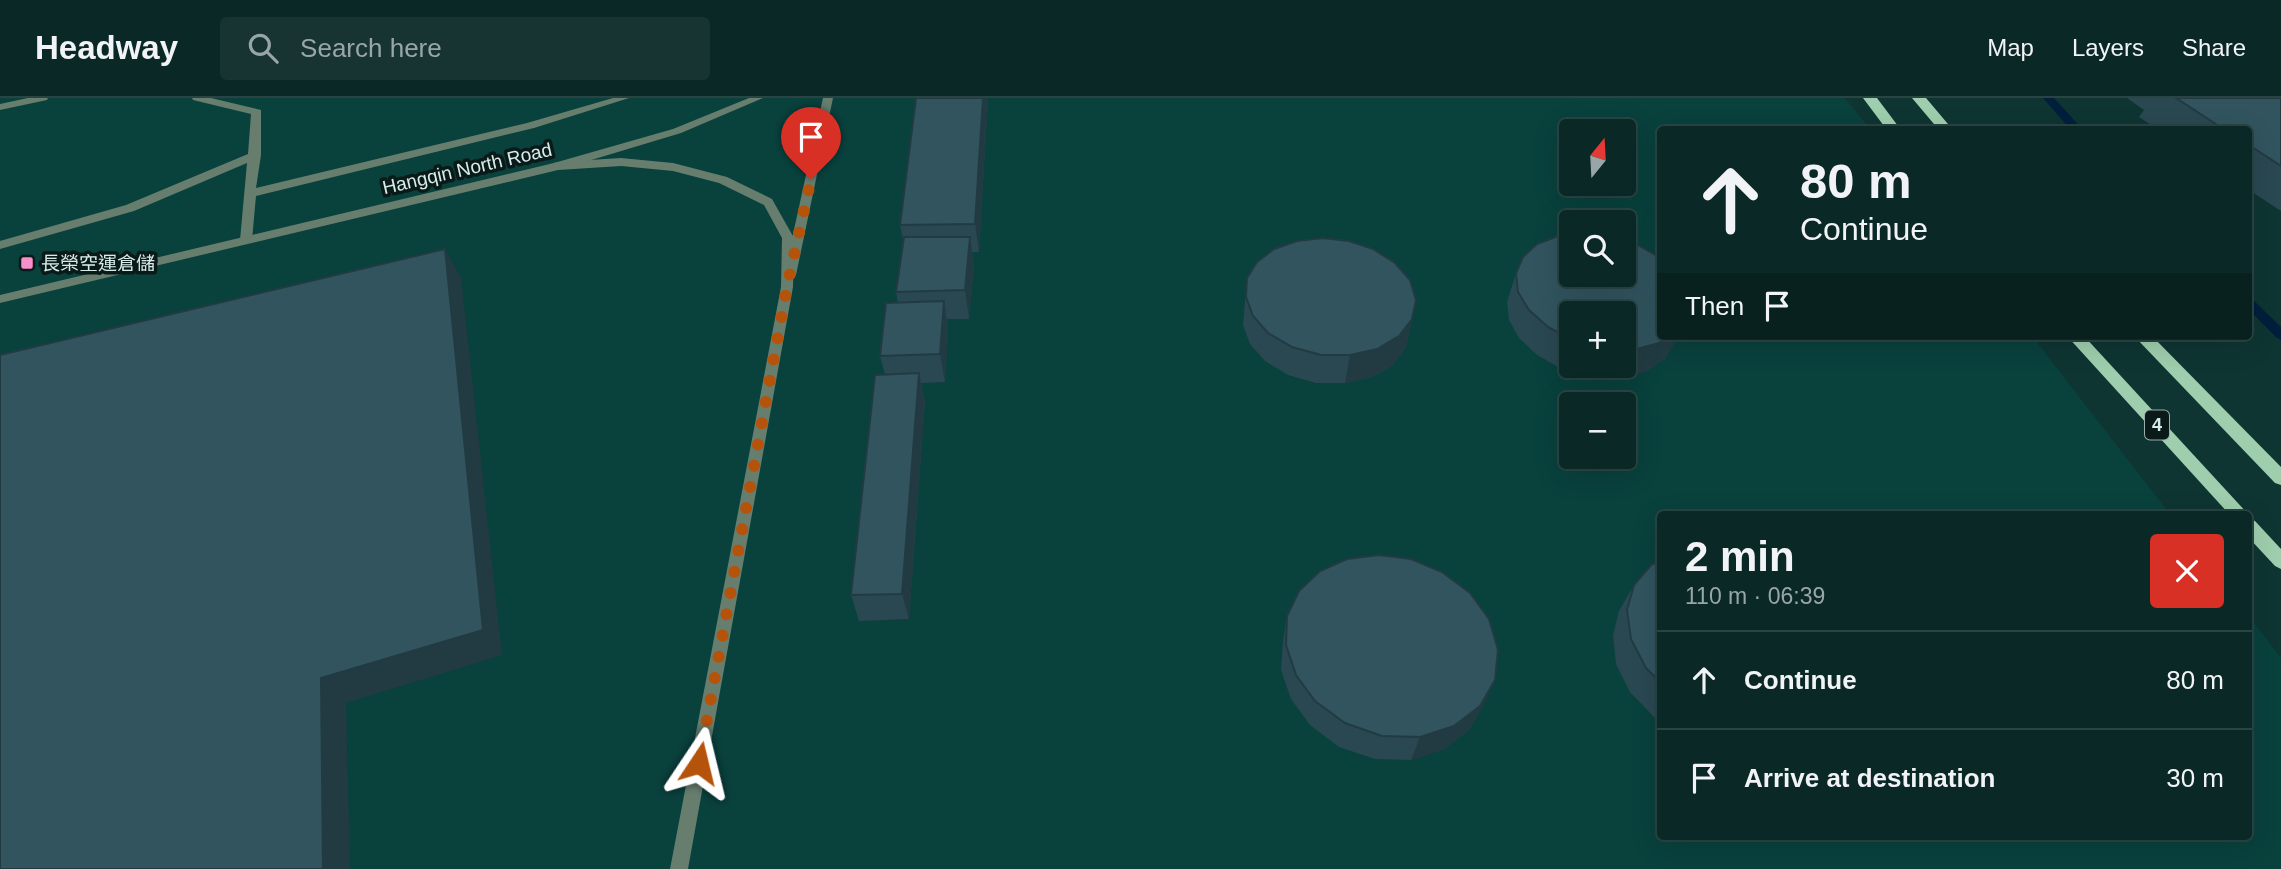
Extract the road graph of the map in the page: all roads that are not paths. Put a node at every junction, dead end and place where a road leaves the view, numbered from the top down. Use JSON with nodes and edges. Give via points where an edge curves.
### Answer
{"nodes":[{"id":1,"x":43,"y":98,"type":"edge"},
{"id":2,"x":197,"y":98,"type":"edge"},
{"id":3,"x":624,"y":98,"type":"edge"},
{"id":4,"x":758,"y":98,"type":"edge"},
{"id":5,"x":828,"y":98,"type":"edge"},
{"id":6,"x":1870,"y":98,"type":"edge"},
{"id":7,"x":1919,"y":98,"type":"edge"},
{"id":8,"x":0,"y":107,"type":"edge"},
{"id":9,"x":1892,"y":126,"type":"edge"},
{"id":10,"x":1944,"y":126,"type":"edge"},
{"id":11,"x":255,"y":155,"type":"junction"},
{"id":12,"x":558,"y":166,"type":"junction"},
{"id":13,"x":251,"y":193,"type":"junction"},
{"id":14,"x":246,"y":240,"type":"junction"},
{"id":15,"x":0,"y":245,"type":"edge"},
{"id":16,"x":787,"y":287,"type":"junction"},
{"id":17,"x":0,"y":299,"type":"edge"},
{"id":18,"x":2079,"y":340,"type":"edge"},
{"id":19,"x":2146,"y":340,"type":"edge"},
{"id":20,"x":2281,"y":478,"type":"edge"},
{"id":21,"x":2236,"y":511,"type":"edge"},
{"id":22,"x":2252,"y":529,"type":"edge"},
{"id":23,"x":2281,"y":561,"type":"edge"},
{"id":24,"x":679,"y":869,"type":"edge"}],
"edges":[{"from":1,"to":8,"type":"street"},
{"from":2,"to":11,"type":"street","via":[[257,113]]},
{"from":3,"to":13,"type":"street","via":[[530,126]]},
{"from":4,"to":12,"type":"street","via":[[677,131]]},
{"from":5,"to":16,"type":"street"},
{"from":6,"to":9,"type":"main road"},
{"from":7,"to":10,"type":"main road"},
{"from":11,"to":13,"type":"street"},
{"from":11,"to":15,"type":"street","via":[[130,208]]},
{"from":12,"to":14,"type":"street","name":"Hangqin North Road"},
{"from":12,"to":16,"type":"street","name":"Hangqin North Road","via":[[621,162],[673,167],[723,180],[768,202],[788,238]]},
{"from":13,"to":14,"type":"street"},
{"from":14,"to":17,"type":"street","name":"Hangqin North Road"},
{"from":16,"to":24,"type":"street","name":"Hangqin North Road"},
{"from":18,"to":21,"type":"main road","number":"4"},
{"from":19,"to":20,"type":"main road"},
{"from":22,"to":23,"type":"main road"}]}
